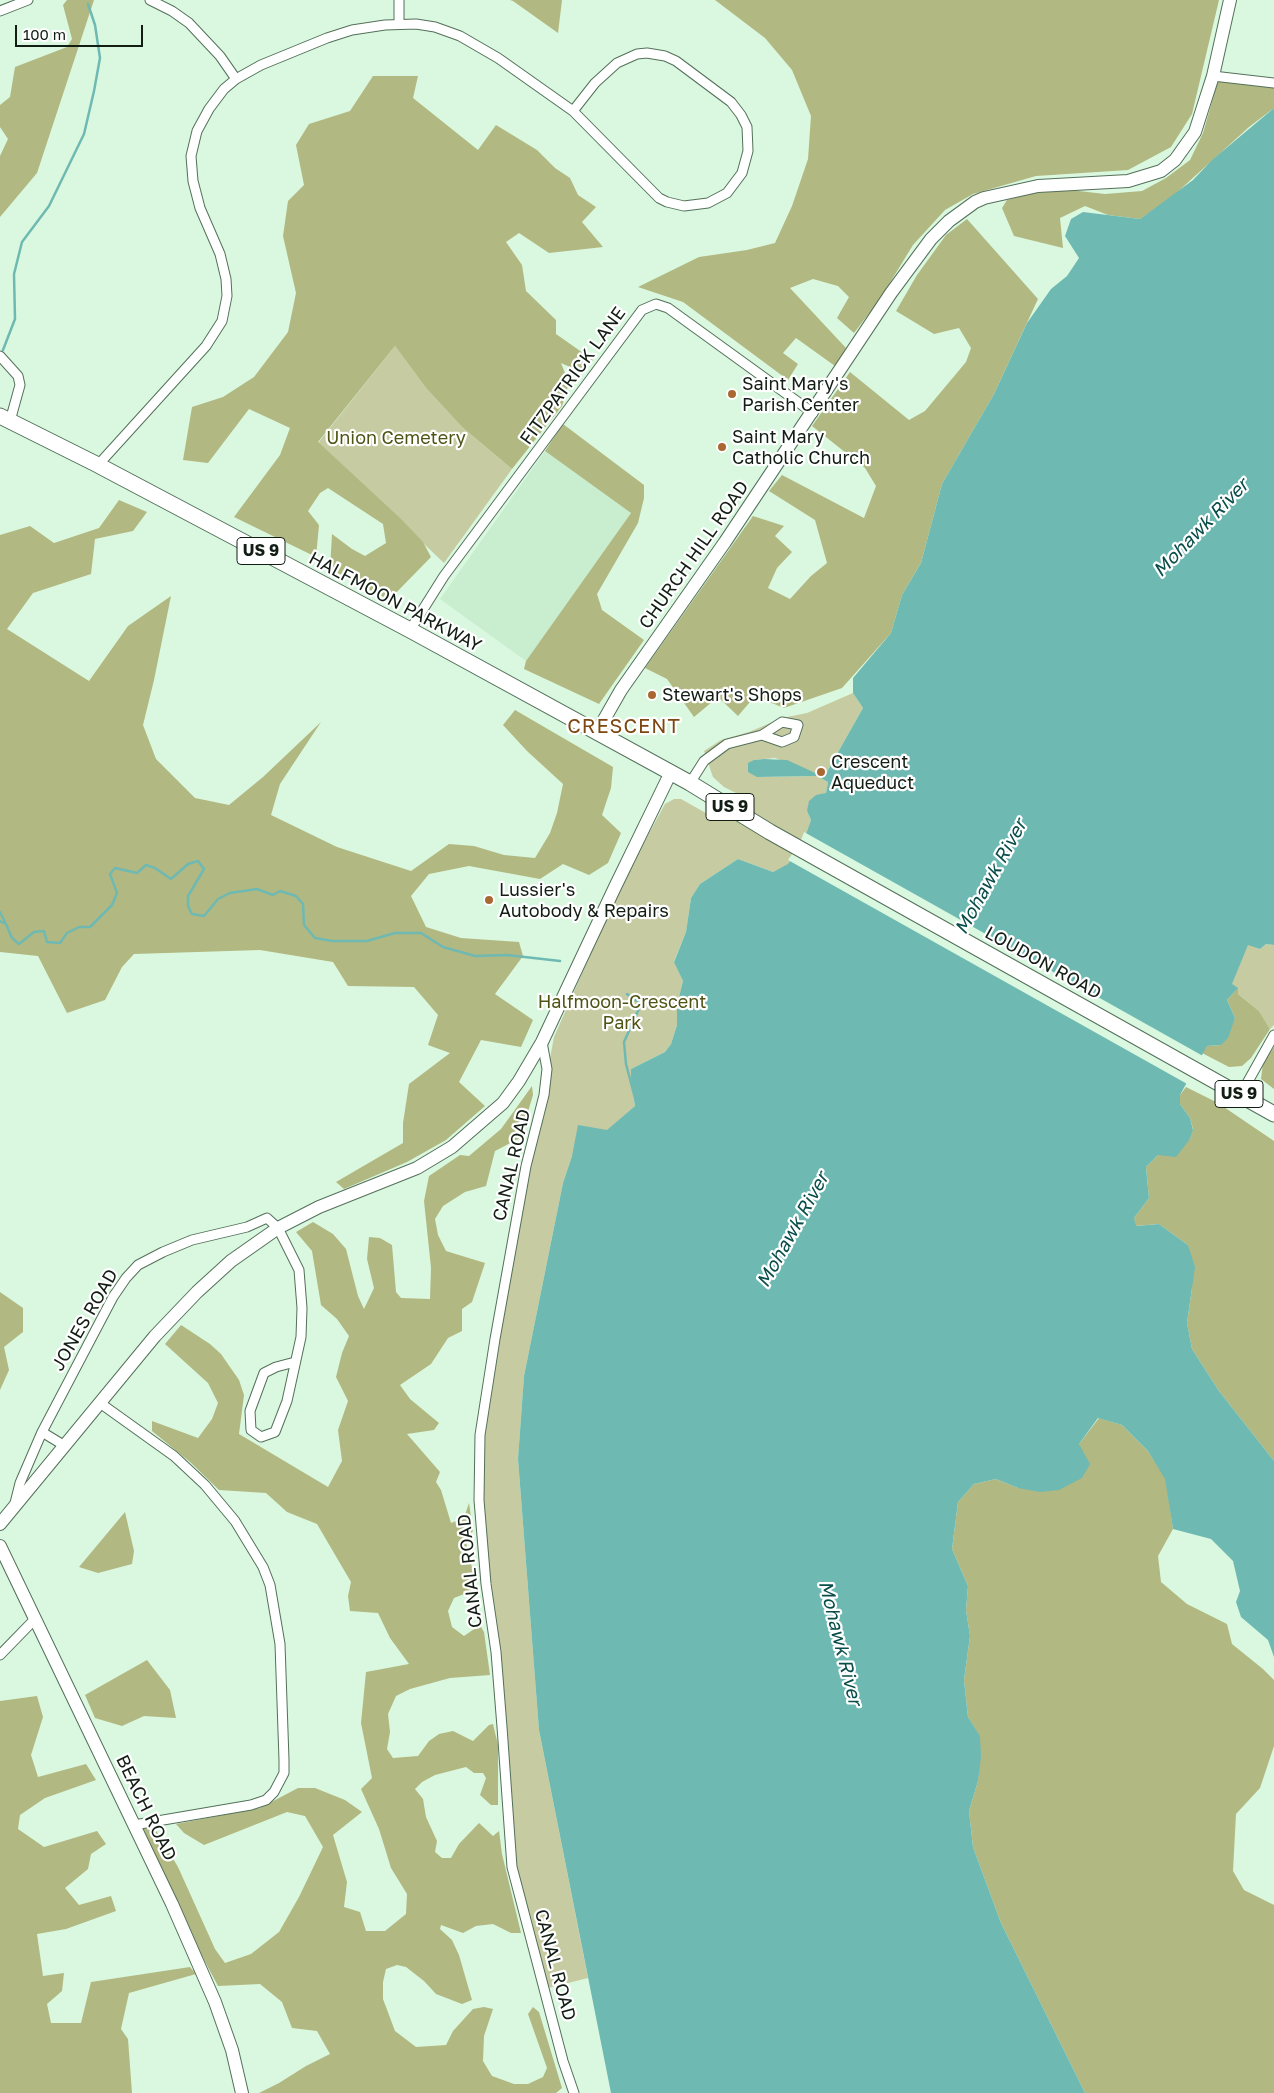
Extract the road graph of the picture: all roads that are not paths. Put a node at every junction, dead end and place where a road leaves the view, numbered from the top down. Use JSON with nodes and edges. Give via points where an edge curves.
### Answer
{"nodes":[{"id":1,"x":28,"y":0,"type":"edge"},
{"id":2,"x":150,"y":0,"type":"edge"},
{"id":3,"x":399,"y":0,"type":"edge"},
{"id":4,"x":1230,"y":0,"type":"edge"},
{"id":5,"x":0,"y":11,"type":"edge"},
{"id":6,"x":399,"y":24,"type":"junction"},
{"id":7,"x":1213,"y":76,"type":"junction"},
{"id":8,"x":236,"y":79,"type":"junction"},
{"id":9,"x":1274,"y":83,"type":"edge"},
{"id":10,"x":573,"y":111,"type":"junction"},
{"id":11,"x":0,"y":356,"type":"edge"},
{"id":12,"x":812,"y":413,"type":"junction"},
{"id":13,"x":5,"y":418,"type":"edge"},
{"id":14,"x":98,"y":465,"type":"junction"},
{"id":15,"x":410,"y":630,"type":"junction"},
{"id":16,"x":597,"y":732,"type":"junction"},
{"id":17,"x":762,"y":735,"type":"dead end"},
{"id":18,"x":671,"y":772,"type":"junction"},
{"id":19,"x":690,"y":783,"type":"junction"},
{"id":20,"x":1274,"y":1035,"type":"edge"},
{"id":21,"x":542,"y":1042,"type":"junction"},
{"id":22,"x":1241,"y":1094,"type":"junction"},
{"id":23,"x":1274,"y":1114,"type":"edge"},
{"id":24,"x":278,"y":1228,"type":"junction"},
{"id":25,"x":295,"y":1362,"type":"junction"},
{"id":26,"x":100,"y":1403,"type":"junction"},
{"id":27,"x":42,"y":1432,"type":"junction"},
{"id":28,"x":65,"y":1446,"type":"junction"},
{"id":29,"x":14,"y":1506,"type":"junction"},
{"id":30,"x":0,"y":1524,"type":"edge"},
{"id":31,"x":0,"y":1546,"type":"edge"},
{"id":32,"x":35,"y":1619,"type":"junction"},
{"id":33,"x":0,"y":1655,"type":"edge"},
{"id":34,"x":134,"y":1825,"type":"junction"},
{"id":35,"x":242,"y":2093,"type":"edge"},
{"id":36,"x":574,"y":2093,"type":"edge"}],
"edges":[{"from":1,"to":5,"type":"street"},
{"from":2,"to":8,"type":"street","via":[[189,23],[220,56]]},
{"from":3,"to":6,"type":"street"},
{"from":4,"to":7,"type":"street","name":"CHURCH HILL ROAD"},
{"from":6,"to":8,"type":"street","via":[[352,30],[327,38]]},
{"from":6,"to":10,"type":"street","via":[[435,27],[460,36],[498,58]]},
{"from":7,"to":9,"type":"street"},
{"from":7,"to":12,"type":"street","name":"CHURCH HILL ROAD","via":[[1195,132],[1175,160],[1161,171],[1128,181],[1038,186],[984,198],[949,221],[931,239],[891,294]]},
{"from":8,"to":14,"type":"street","via":[[209,108],[196,131],[191,156],[192,182],[220,254],[226,279],[227,296],[222,321],[206,346]]},
{"from":10,"to":10,"type":"street","via":[[650,190],[667,202],[684,206],[708,203],[727,193],[742,173],[748,142],[747,127],[741,115],[731,102],[665,56],[637,54],[616,63]]},
{"from":11,"to":13,"type":"street","via":[[18,376],[20,385]]},
{"from":12,"to":15,"type":"street","name":"FITZPATRICK LANE","via":[[668,308],[656,304],[642,310],[444,576]]},
{"from":12,"to":16,"type":"street","name":"CHURCH HILL ROAD","via":[[621,690]]},
{"from":13,"to":14,"type":"main road","name":"HALFMOON PARKWAY","number":"US 9"},
{"from":14,"to":15,"type":"main road","name":"HALFMOON PARKWAY","number":"US 9"},
{"from":15,"to":16,"type":"main road","name":"HALFMOON PARKWAY","number":"US 9"},
{"from":16,"to":18,"type":"main road","name":"HALFMOON PARKWAY","number":"US 9"},
{"from":17,"to":19,"type":"street","via":[[727,744],[704,761]]},
{"from":18,"to":19,"type":"main road","name":"HALFMOON PARKWAY","number":"US 9"},
{"from":18,"to":21,"type":"street"},
{"from":19,"to":22,"type":"main road","name":"LOUDON ROAD","number":"US 9","via":[[770,832]]},
{"from":20,"to":22,"type":"street"},
{"from":21,"to":24,"type":"street","via":[[503,1103],[452,1147],[417,1168],[319,1207]]},
{"from":21,"to":36,"type":"street","name":"CANAL ROAD","via":[[547,1069],[544,1095],[526,1166],[494,1339],[480,1435],[479,1500],[496,1652],[512,1867]]},
{"from":22,"to":23,"type":"main road","name":"LOUDON ROAD","number":"US 9"},
{"from":24,"to":25,"type":"street","via":[[299,1270],[302,1308]]},
{"from":24,"to":26,"type":"street","via":[[231,1261],[197,1292],[155,1336]]},
{"from":24,"to":27,"type":"street","name":"JONES ROAD","via":[[267,1218],[247,1227],[192,1240],[138,1265],[113,1297]]},
{"from":25,"to":25,"type":"street","via":[[264,1373],[250,1411],[251,1430],[261,1437],[275,1432],[287,1401]]},
{"from":26,"to":28,"type":"street"},
{"from":26,"to":34,"type":"street","via":[[174,1456],[205,1485],[234,1521],[263,1567],[270,1585],[280,1644],[284,1773],[274,1792],[266,1800],[251,1805]]},
{"from":27,"to":28,"type":"street"},
{"from":27,"to":29,"type":"street","name":"JONES ROAD","via":[[20,1483]]},
{"from":28,"to":29,"type":"street"},
{"from":29,"to":30,"type":"street"},
{"from":31,"to":32,"type":"street","name":"BEACH ROAD"},
{"from":32,"to":33,"type":"street"},
{"from":32,"to":34,"type":"street","name":"BEACH ROAD"},
{"from":34,"to":35,"type":"street","name":"BEACH ROAD","via":[[215,2002],[232,2050]]}]}
